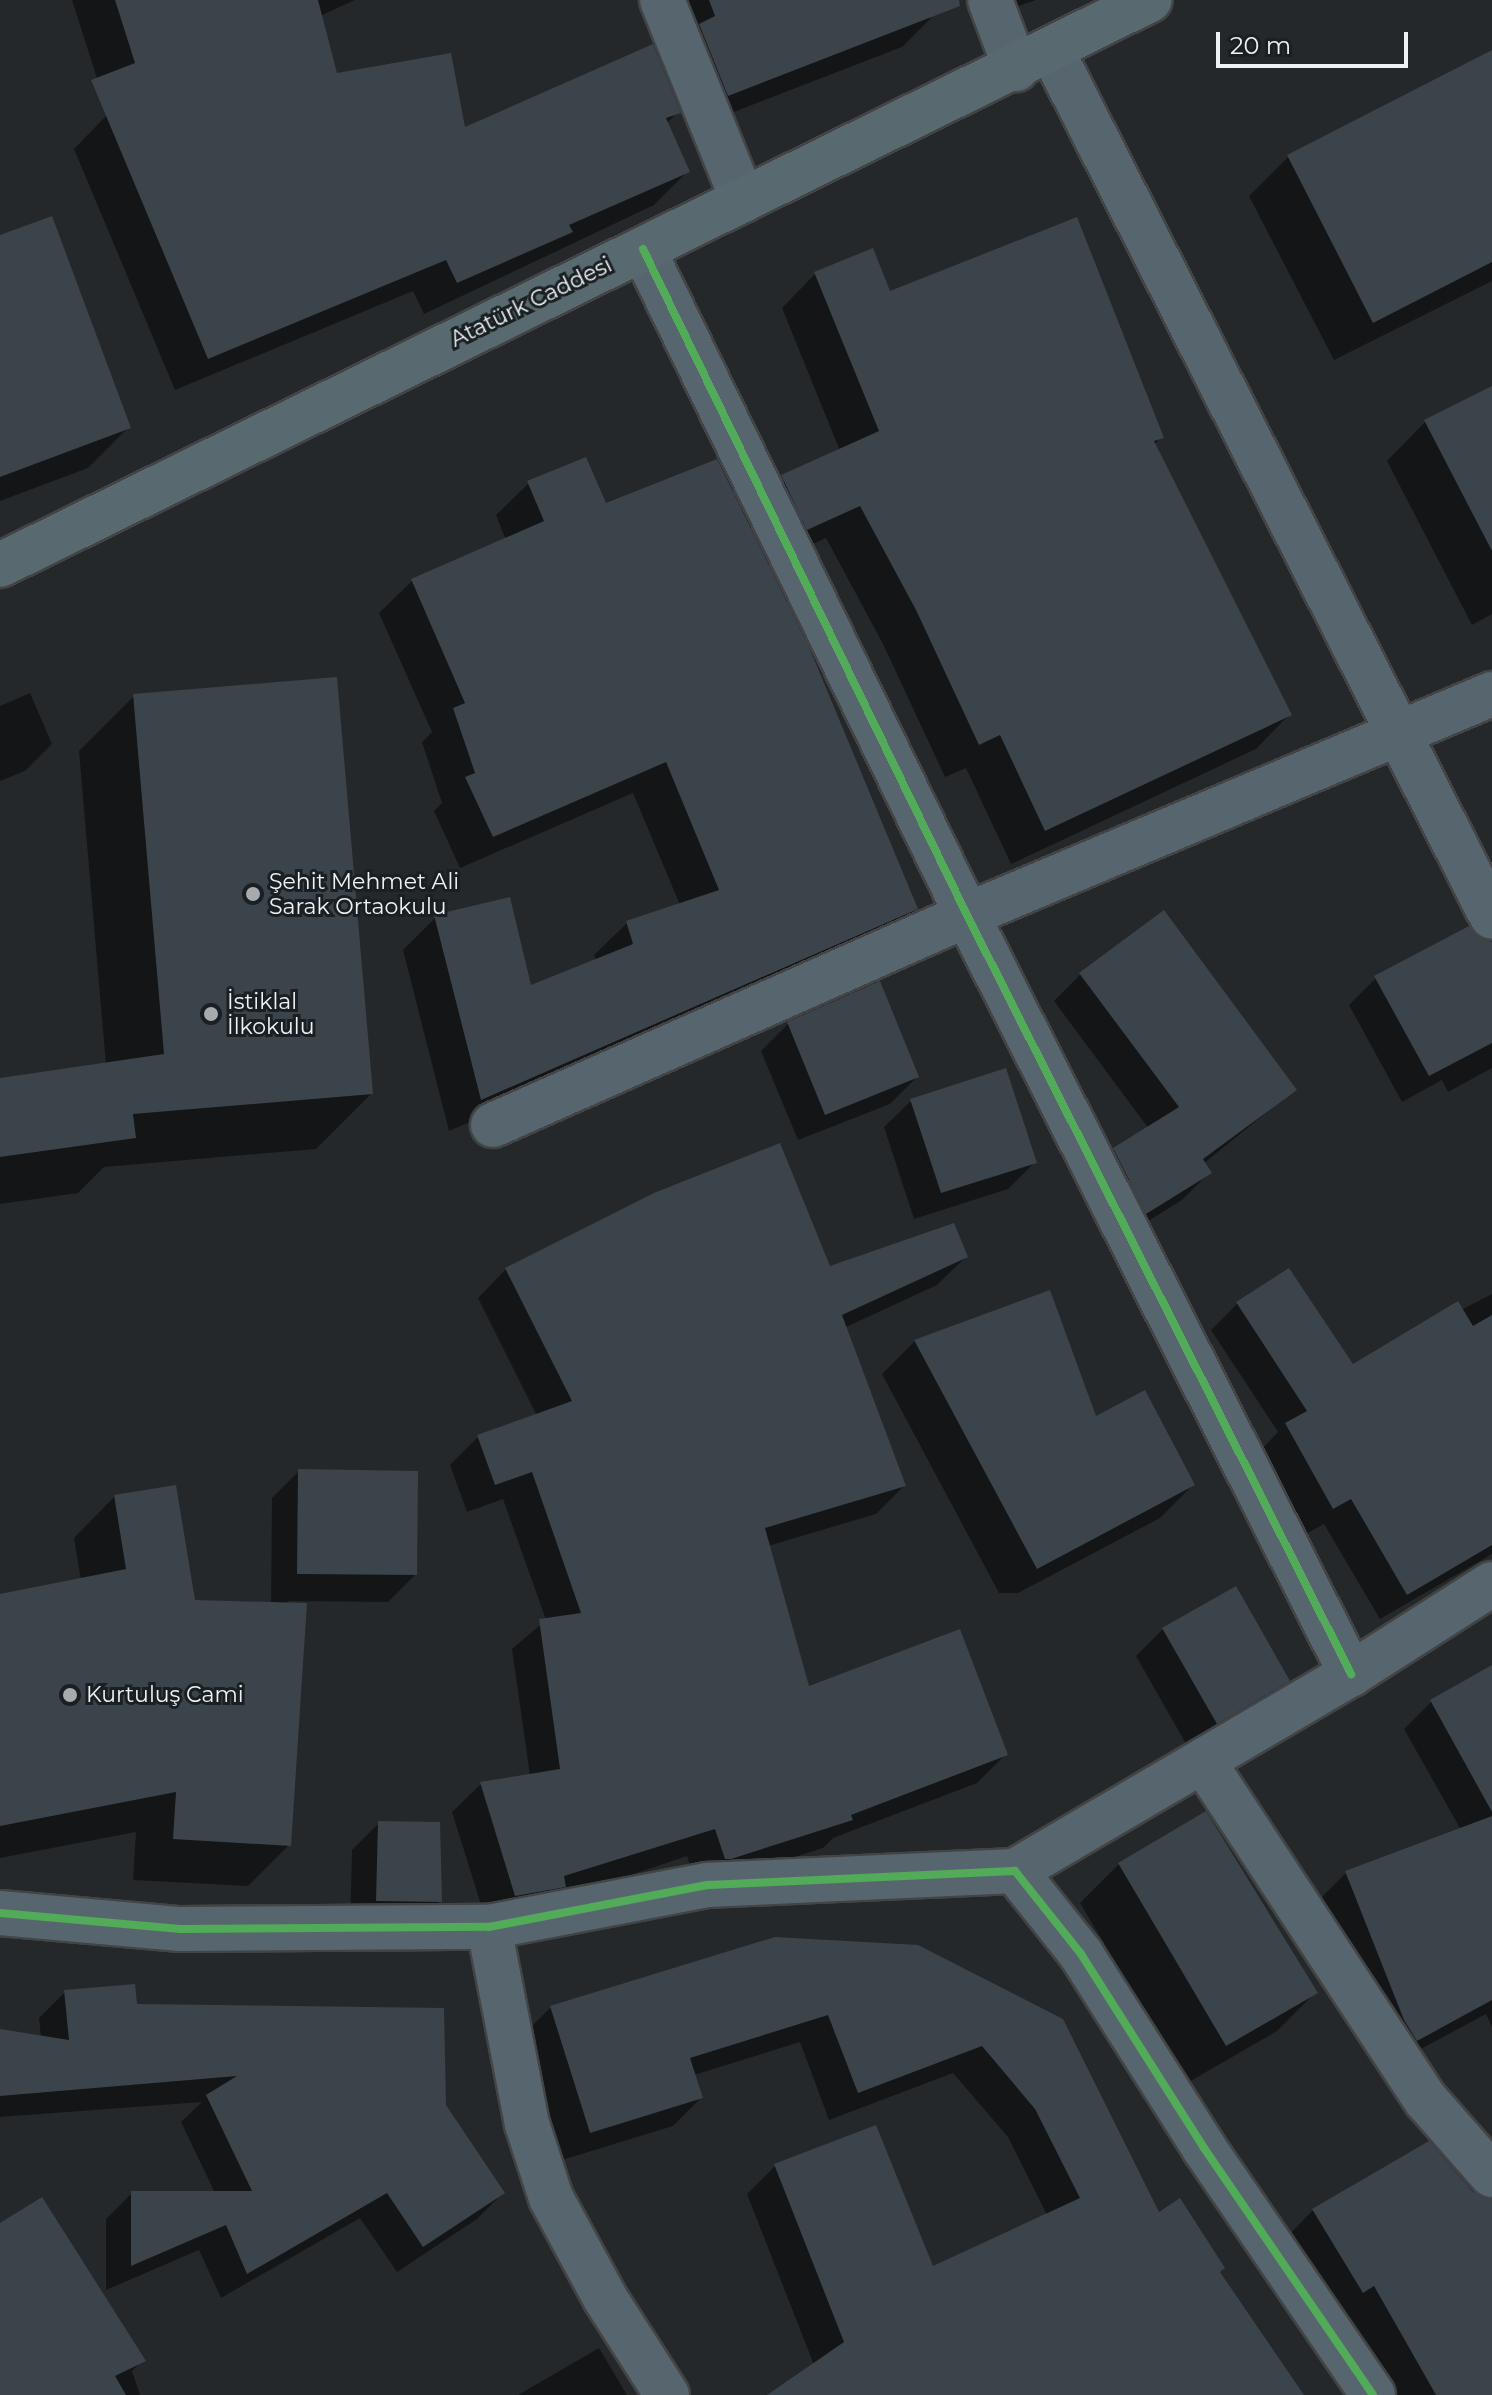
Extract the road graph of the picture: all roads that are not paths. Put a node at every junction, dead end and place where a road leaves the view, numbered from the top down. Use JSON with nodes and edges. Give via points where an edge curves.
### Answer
{"nodes":[{"id":1,"x":662,"y":0,"type":"edge"},
{"id":2,"x":990,"y":0,"type":"edge"},
{"id":3,"x":1150,"y":0,"type":"edge"},
{"id":4,"x":1034,"y":60,"type":"junction"},
{"id":5,"x":743,"y":200,"type":"junction"},
{"id":6,"x":643,"y":249,"type":"junction"},
{"id":7,"x":0,"y":565,"type":"edge"},
{"id":8,"x":1492,"y":694,"type":"edge"},
{"id":9,"x":1397,"y":734,"type":"junction"},
{"id":10,"x":967,"y":915,"type":"junction"},
{"id":11,"x":1492,"y":917,"type":"edge"},
{"id":12,"x":493,"y":1125,"type":"dead end"},
{"id":13,"x":1492,"y":1584,"type":"edge"},
{"id":14,"x":1351,"y":1674,"type":"junction"},
{"id":15,"x":1203,"y":1761,"type":"junction"},
{"id":16,"x":1015,"y":1871,"type":"junction"},
{"id":17,"x":0,"y":1913,"type":"edge"},
{"id":18,"x":489,"y":1927,"type":"junction"},
{"id":19,"x":1492,"y":2175,"type":"edge"},
{"id":20,"x":667,"y":2395,"type":"edge"},
{"id":21,"x":1373,"y":2395,"type":"edge"}],
"edges":[{"from":1,"to":5,"type":"street"},
{"from":2,"to":4,"type":"street"},
{"from":3,"to":4,"type":"main road","name":"Atatürk Caddesi"},
{"from":4,"to":5,"type":"main road","name":"Atatürk Caddesi"},
{"from":4,"to":9,"type":"street"},
{"from":5,"to":6,"type":"main road","name":"Atatürk Caddesi"},
{"from":6,"to":7,"type":"main road","name":"Atatürk Caddesi"},
{"from":6,"to":10,"type":"street"},
{"from":8,"to":9,"type":"street"},
{"from":9,"to":10,"type":"street"},
{"from":9,"to":11,"type":"street"},
{"from":10,"to":12,"type":"street"},
{"from":10,"to":14,"type":"street"},
{"from":13,"to":14,"type":"street"},
{"from":14,"to":15,"type":"street"},
{"from":15,"to":16,"type":"street"},
{"from":15,"to":19,"type":"street","via":[[1426,2100]]},
{"from":16,"to":18,"type":"street","via":[[707,1885]]},
{"from":16,"to":21,"type":"street","via":[[1081,1954],[1204,2148]]},
{"from":17,"to":18,"type":"street","via":[[180,1929]]},
{"from":18,"to":20,"type":"street","via":[[527,2124],[551,2198],[605,2298]]}]}
